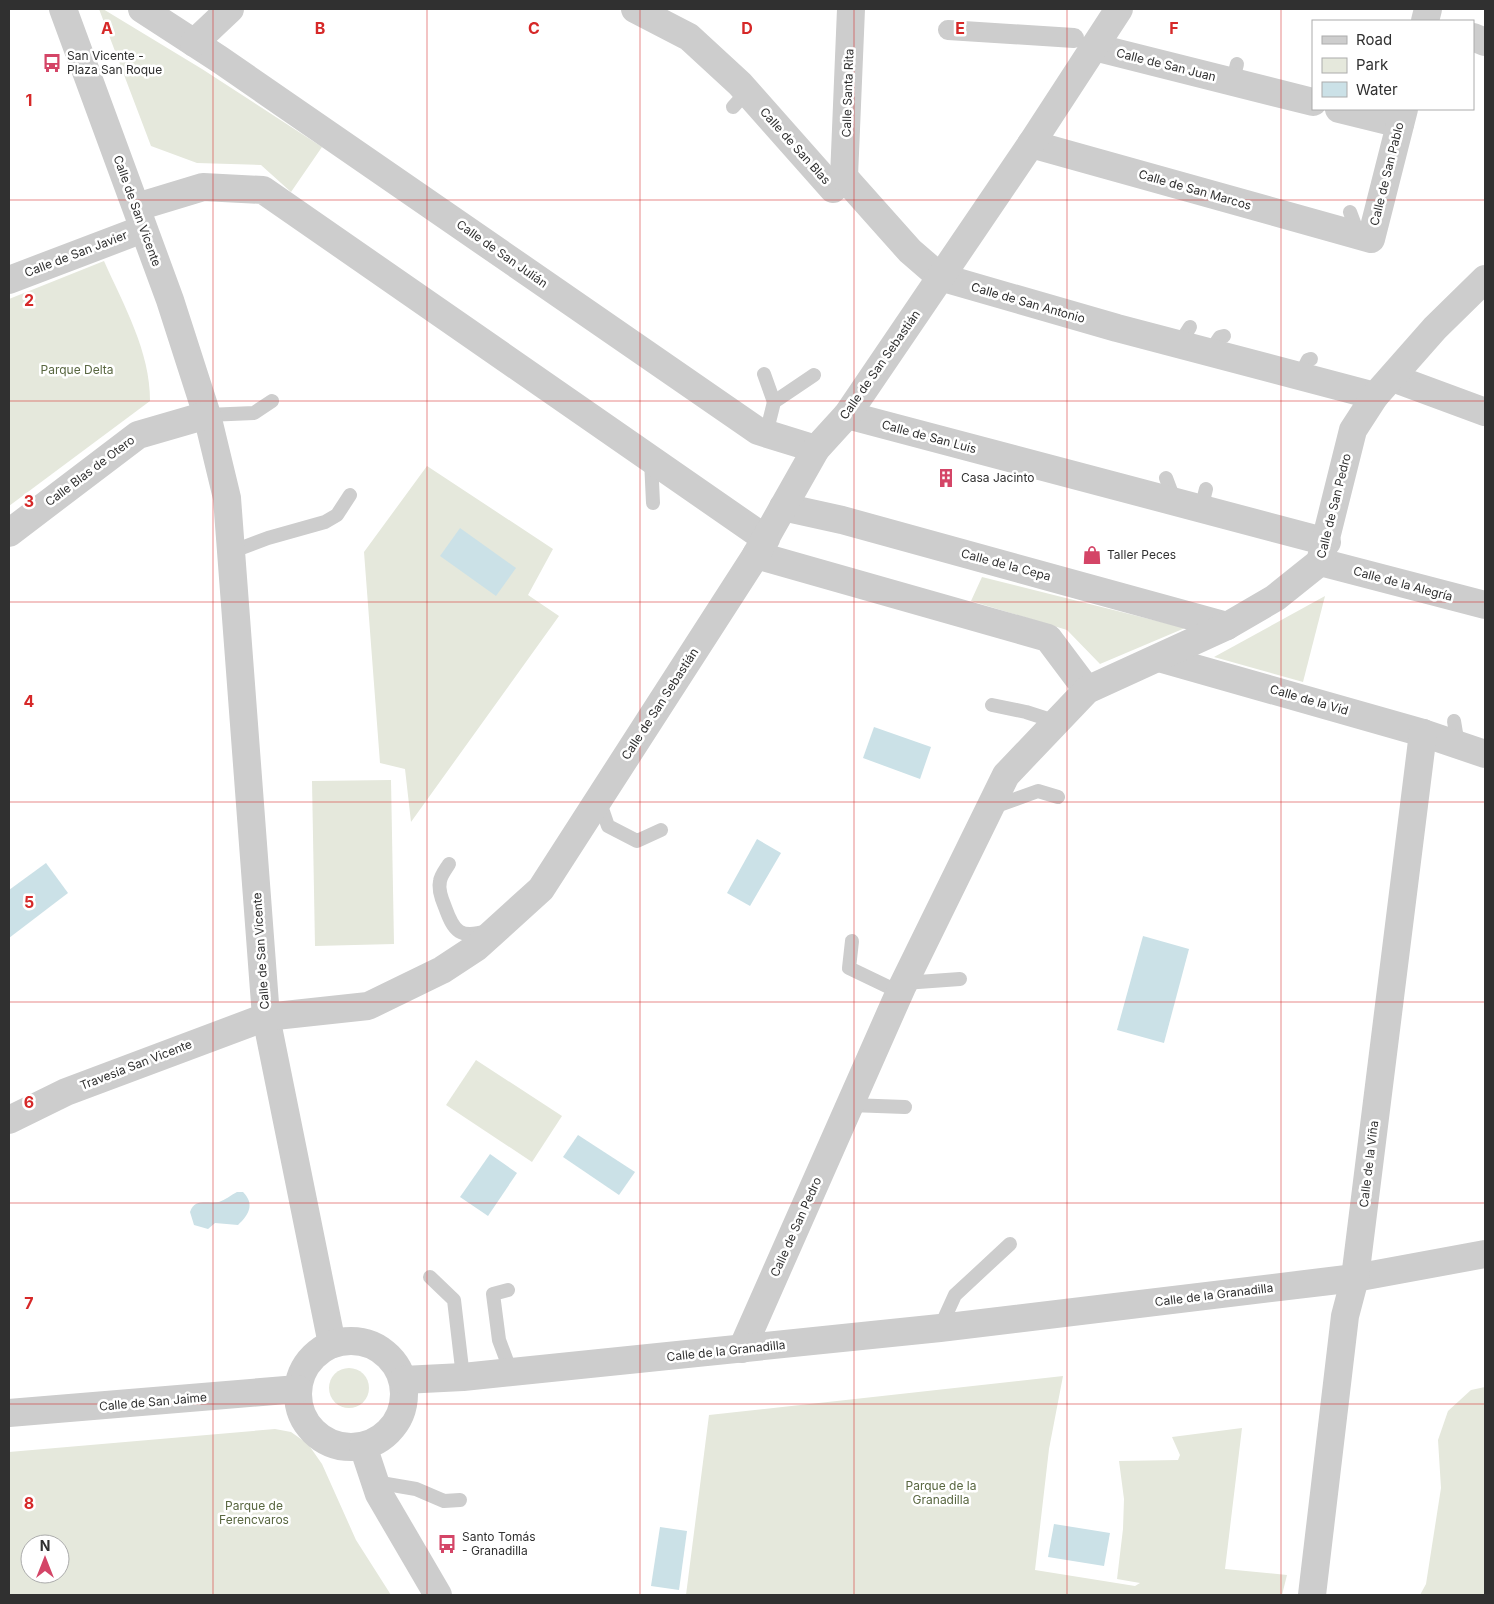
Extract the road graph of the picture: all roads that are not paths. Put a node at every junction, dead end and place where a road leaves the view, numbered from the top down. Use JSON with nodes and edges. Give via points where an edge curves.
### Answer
{"nodes":[{"id":1,"x":63,"y":9,"type":"edge"},
{"id":2,"x":142,"y":9,"type":"edge"},
{"id":3,"x":230,"y":9,"type":"edge"},
{"id":4,"x":635,"y":9,"type":"edge"},
{"id":5,"x":851,"y":9,"type":"edge"},
{"id":6,"x":1119,"y":9,"type":"edge"},
{"id":7,"x":948,"y":30,"type":"dead end"},
{"id":8,"x":1084,"y":42,"type":"junction"},
{"id":9,"x":194,"y":43,"type":"junction"},
{"id":10,"x":1312,"y":102,"type":"edge"},
{"id":11,"x":1340,"y":113,"type":"edge"},
{"id":12,"x":1402,"y":116,"type":"edge"},
{"id":13,"x":1031,"y":144,"type":"junction"},
{"id":14,"x":832,"y":187,"type":"junction"},
{"id":15,"x":140,"y":218,"type":"junction"},
{"id":16,"x":1360,"y":229,"type":"joint"},
{"id":17,"x":940,"y":277,"type":"junction"},
{"id":18,"x":1485,"y":279,"type":"edge"},
{"id":19,"x":9,"y":280,"type":"edge"},
{"id":20,"x":1224,"y":336,"type":"dead end"},
{"id":21,"x":1188,"y":340,"type":"junction"},
{"id":22,"x":764,"y":374,"type":"dead end"},
{"id":23,"x":814,"y":375,"type":"dead end"},
{"id":24,"x":1384,"y":387,"type":"junction"},
{"id":25,"x":272,"y":401,"type":"dead end"},
{"id":26,"x":774,"y":402,"type":"junction"},
{"id":27,"x":1485,"y":412,"type":"edge"},
{"id":28,"x":207,"y":415,"type":"junction"},
{"id":29,"x":847,"y":415,"type":"junction"},
{"id":30,"x":766,"y":434,"type":"junction"},
{"id":31,"x":816,"y":449,"type":"junction"},
{"id":32,"x":651,"y":460,"type":"junction"},
{"id":33,"x":350,"y":495,"type":"dead end"},
{"id":34,"x":653,"y":503,"type":"dead end"},
{"id":35,"x":783,"y":508,"type":"junction"},
{"id":36,"x":9,"y":533,"type":"edge"},
{"id":37,"x":761,"y":547,"type":"junction"},
{"id":38,"x":231,"y":552,"type":"junction"},
{"id":39,"x":1324,"y":552,"type":"junction"},
{"id":40,"x":1485,"y":605,"type":"edge"},
{"id":41,"x":1227,"y":626,"type":"junction"},
{"id":42,"x":1159,"y":658,"type":"junction"},
{"id":43,"x":1087,"y":690,"type":"junction"},
{"id":44,"x":992,"y":705,"type":"dead end"},
{"id":45,"x":1057,"y":722,"type":"junction"},
{"id":46,"x":1422,"y":733,"type":"junction"},
{"id":47,"x":1485,"y":754,"type":"edge"},
{"id":48,"x":1058,"y":797,"type":"dead end"},
{"id":49,"x":599,"y":800,"type":"junction"},
{"id":50,"x":990,"y":808,"type":"junction"},
{"id":51,"x":661,"y":830,"type":"dead end"},
{"id":52,"x":449,"y":864,"type":"dead end"},
{"id":53,"x":502,"y":925,"type":"junction"},
{"id":54,"x":852,"y":941,"type":"dead end"},
{"id":55,"x":960,"y":979,"type":"dead end"},
{"id":56,"x":902,"y":988,"type":"junction"},
{"id":57,"x":266,"y":1017,"type":"junction"},
{"id":58,"x":850,"y":1105,"type":"junction"},
{"id":59,"x":905,"y":1107,"type":"dead end"},
{"id":60,"x":9,"y":1120,"type":"edge"},
{"id":61,"x":1010,"y":1244,"type":"dead end"},
{"id":62,"x":1485,"y":1254,"type":"edge"},
{"id":63,"x":430,"y":1277,"type":"dead end"},
{"id":64,"x":1355,"y":1278,"type":"junction"},
{"id":65,"x":508,"y":1290,"type":"dead end"},
{"id":66,"x":940,"y":1328,"type":"junction"},
{"id":67,"x":332,"y":1344,"type":"junction"},
{"id":68,"x":742,"y":1349,"type":"junction"},
{"id":69,"x":511,"y":1372,"type":"junction"},
{"id":70,"x":463,"y":1377,"type":"junction"},
{"id":71,"x":403,"y":1380,"type":"junction"},
{"id":72,"x":298,"y":1389,"type":"junction"},
{"id":73,"x":9,"y":1413,"type":"edge"},
{"id":74,"x":363,"y":1446,"type":"junction"},
{"id":75,"x":375,"y":1482,"type":"junction"},
{"id":76,"x":460,"y":1500,"type":"dead end"},
{"id":77,"x":438,"y":1595,"type":"edge"},
{"id":78,"x":1312,"y":1595,"type":"edge"}],
"edges":[{"from":1,"to":15,"type":"street","name":"Calle de San Vicente"},
{"from":2,"to":9,"type":"street","name":"Calle de San Julián"},
{"from":3,"to":9,"type":"street"},
{"from":4,"to":14,"type":"street","name":"Calle de San Blas","via":[[688,37],[736,96]]},
{"from":5,"to":14,"type":"street","name":"Calle Santa Rita"},
{"from":6,"to":8,"type":"street","name":"Calle de San Sebastián"},
{"from":7,"to":8,"type":"street","name":"Calle de San Juan"},
{"from":8,"to":10,"type":"street","name":"Calle de San Juan"},
{"from":8,"to":13,"type":"street","name":"Calle de San Sebastián"},
{"from":9,"to":30,"type":"street","name":"Calle de San Julián"},
{"from":11,"to":12,"type":"street"},
{"from":12,"to":16,"type":"street","name":"Calle de San Pablo"},
{"from":13,"to":16,"type":"street","name":"Calle de San Marcos"},
{"from":13,"to":17,"type":"street","name":"Calle de San Sebastián"},
{"from":14,"to":17,"type":"street","name":"Calle de San Blas"},
{"from":15,"to":19,"type":"street","name":"Calle de San Javier"},
{"from":15,"to":28,"type":"street","name":"Calle de San Vicente"},
{"from":15,"to":32,"type":"street","via":[[203,188],[263,190]]},
{"from":17,"to":21,"type":"street","name":"Calle de San Antonio","via":[[1122,337]]},
{"from":17,"to":29,"type":"street","name":"Calle de San Sebastián"},
{"from":18,"to":24,"type":"street","name":"Calle de San Pedro"},
{"from":20,"to":21,"type":"lane","via":[[1212,349]]},
{"from":21,"to":24,"type":"street","name":"Calle de San Antonio"},
{"from":22,"to":26,"type":"lane"},
{"from":23,"to":26,"type":"lane"},
{"from":24,"to":27,"type":"street","name":"Calle de San Antonio"},
{"from":24,"to":39,"type":"street","name":"Calle de San Pedro","via":[[1343,440]]},
{"from":25,"to":28,"type":"lane","via":[[254,413]]},
{"from":26,"to":30,"type":"lane"},
{"from":28,"to":36,"type":"street","name":"Calle Blas de Otero","via":[[138,435]]},
{"from":28,"to":38,"type":"street","name":"Calle de San Vicente","via":[[227,498]]},
{"from":29,"to":31,"type":"street","name":"Calle de San Sebastián"},
{"from":29,"to":39,"type":"street","name":"Calle de San Luis","via":[[1008,464],[1170,490],[1208,500]]},
{"from":30,"to":31,"type":"street","name":"Calle de San Julián"},
{"from":31,"to":35,"type":"street","name":"Calle de San Sebastián"},
{"from":32,"to":34,"type":"lane"},
{"from":32,"to":37,"type":"street"},
{"from":33,"to":38,"type":"lane","via":[[337,515],[325,522]]},
{"from":35,"to":37,"type":"street","name":"Calle de San Sebastián"},
{"from":35,"to":41,"type":"street","name":"Calle de la Cepa","via":[[842,520]]},
{"from":37,"to":43,"type":"street","via":[[1048,638]]},
{"from":37,"to":49,"type":"street","name":"Calle de San Sebastián"},
{"from":38,"to":57,"type":"street","name":"Calle de San Vicente"},
{"from":39,"to":40,"type":"street","name":"Calle de la Alegría"},
{"from":39,"to":41,"type":"street","name":"Calle de San Pedro","via":[[1275,598]]},
{"from":41,"to":42,"type":"street","name":"Calle de San Pedro"},
{"from":42,"to":43,"type":"street","name":"Calle de San Pedro"},
{"from":42,"to":46,"type":"street","name":"Calle de la Vid"},
{"from":43,"to":45,"type":"street","name":"Calle de San Pedro"},
{"from":44,"to":45,"type":"lane"},
{"from":45,"to":50,"type":"street","name":"Calle de San Pedro","via":[[1006,775]]},
{"from":46,"to":47,"type":"street","name":"Calle de la Vid","via":[[1456,733]]},
{"from":46,"to":64,"type":"street","name":"Calle de la Viña"},
{"from":48,"to":50,"type":"lane","via":[[1038,791]]},
{"from":49,"to":51,"type":"lane","via":[[608,826],[638,841]]},
{"from":49,"to":53,"type":"street","name":"Calle de San Sebastián","via":[[541,889]]},
{"from":50,"to":56,"type":"street","name":"Calle de San Pedro"},
{"from":52,"to":53,"type":"lane","name":"Calle de San Sebastián","via":[[439,882],[442,899],[455,930],[470,934]]},
{"from":53,"to":57,"type":"street","name":"Calle de San Sebastián","via":[[477,948],[442,970],[368,1006]]},
{"from":54,"to":56,"type":"lane","via":[[849,968]]},
{"from":55,"to":56,"type":"lane"},
{"from":56,"to":58,"type":"street","name":"Calle de San Pedro"},
{"from":57,"to":60,"type":"street","name":"Travesía San Vicente","via":[[66,1092]]},
{"from":57,"to":67,"type":"street","name":"Calle de San Vicente"},
{"from":58,"to":59,"type":"lane"},
{"from":58,"to":68,"type":"street","name":"Calle de San Pedro"},
{"from":61,"to":66,"type":"lane","via":[[955,1295]]},
{"from":62,"to":64,"type":"street","name":"Calle de la Granadilla"},
{"from":63,"to":70,"type":"lane","via":[[454,1300]]},
{"from":64,"to":66,"type":"street","name":"Calle de la Granadilla"},
{"from":64,"to":78,"type":"street","name":"Calle de la Viña","via":[[1345,1316]]},
{"from":65,"to":69,"type":"lane","via":[[493,1294],[499,1340]]},
{"from":66,"to":68,"type":"street","name":"Calle de la Granadilla"},
{"from":67,"to":71,"type":"street","via":[[350,1341],[383,1351]]},
{"from":67,"to":72,"type":"street","via":[[309,1362]]},
{"from":68,"to":69,"type":"street","name":"Calle de la Granadilla"},
{"from":69,"to":70,"type":"street","name":"Calle de la Granadilla"},
{"from":70,"to":71,"type":"street","name":"Calle de la Granadilla"},
{"from":71,"to":74,"type":"street","via":[[401,1414],[392,1429],[379,1440]]},
{"from":72,"to":73,"type":"street","name":"Calle de San Jaime"},
{"from":72,"to":74,"type":"street","via":[[299,1406],[305,1422],[316,1434],[330,1443],[346,1447]]},
{"from":74,"to":75,"type":"street"},
{"from":75,"to":76,"type":"lane","via":[[416,1489],[444,1502]]},
{"from":75,"to":77,"type":"street"}]}
